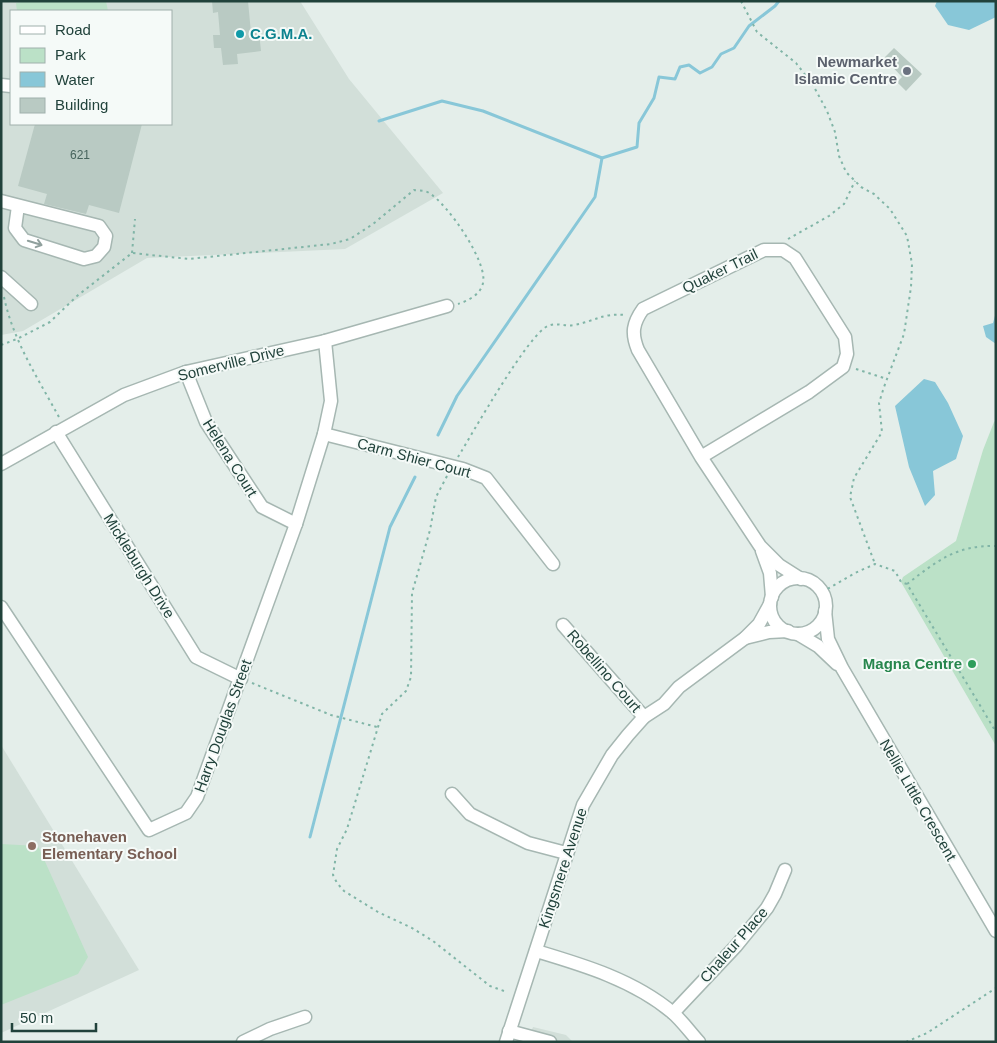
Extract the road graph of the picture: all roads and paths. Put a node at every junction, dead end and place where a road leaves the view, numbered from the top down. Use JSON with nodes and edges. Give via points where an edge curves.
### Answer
{"nodes":[{"id":1,"x":741,"y":1,"type":"edge"},
{"id":2,"x":855,"y":181,"type":"junction"},
{"id":3,"x":1,"y":201,"type":"edge"},
{"id":4,"x":18,"y":206,"type":"junction"},
{"id":5,"x":135,"y":219,"type":"dead end"},
{"id":6,"x":783,"y":250,"type":"junction"},
{"id":7,"x":132,"y":253,"type":"junction"},
{"id":8,"x":1,"y":277,"type":"edge"},
{"id":9,"x":3,"y":292,"type":"dead end"},
{"id":10,"x":31,"y":304,"type":"dead end"},
{"id":11,"x":447,"y":306,"type":"joint"},
{"id":12,"x":638,"y":317,"type":"junction"},
{"id":13,"x":17,"y":339,"type":"junction"},
{"id":14,"x":325,"y":341,"type":"junction"},
{"id":15,"x":1,"y":345,"type":"edge"},
{"id":16,"x":844,"y":364,"type":"junction"},
{"id":17,"x":186,"y":372,"type":"junction"},
{"id":18,"x":887,"y":379,"type":"junction"},
{"id":19,"x":61,"y":430,"type":"junction"},
{"id":20,"x":324,"y":434,"type":"junction"},
{"id":21,"x":701,"y":456,"type":"junction"},
{"id":22,"x":1,"y":464,"type":"edge"},
{"id":23,"x":452,"y":466,"type":"junction"},
{"id":24,"x":296,"y":524,"type":"junction"},
{"id":25,"x":760,"y":546,"type":"junction"},
{"id":26,"x":996,"y":546,"type":"edge"},
{"id":27,"x":553,"y":564,"type":"dead end"},
{"id":28,"x":875,"y":564,"type":"junction"},
{"id":29,"x":802,"y":578,"type":"junction"},
{"id":30,"x":906,"y":584,"type":"junction"},
{"id":31,"x":822,"y":592,"type":"junction"},
{"id":32,"x":771,"y":600,"type":"junction"},
{"id":33,"x":1,"y":607,"type":"edge"},
{"id":34,"x":825,"y":611,"type":"junction"},
{"id":35,"x":563,"y":625,"type":"dead end"},
{"id":36,"x":793,"y":632,"type":"junction"},
{"id":37,"x":746,"y":638,"type":"junction"},
{"id":38,"x":842,"y":668,"type":"junction"},
{"id":39,"x":241,"y":679,"type":"junction"},
{"id":40,"x":644,"y":717,"type":"junction"},
{"id":41,"x":377,"y":727,"type":"junction"},
{"id":42,"x":996,"y":732,"type":"edge"},
{"id":43,"x":452,"y":794,"type":"dead end"},
{"id":44,"x":566,"y":853,"type":"junction"},
{"id":45,"x":785,"y":870,"type":"dead end"},
{"id":46,"x":996,"y":931,"type":"edge"},
{"id":47,"x":536,"y":951,"type":"junction"},
{"id":48,"x":996,"y":988,"type":"edge"},
{"id":49,"x":504,"y":991,"type":"dead end"},
{"id":50,"x":673,"y":1013,"type":"junction"},
{"id":51,"x":305,"y":1018,"type":"dead end"},
{"id":52,"x":507,"y":1037,"type":"edge"},
{"id":53,"x":545,"y":1041,"type":"edge"},
{"id":54,"x":243,"y":1042,"type":"edge"},
{"id":55,"x":699,"y":1042,"type":"edge"},
{"id":56,"x":906,"y":1042,"type":"edge"}],
"edges":[{"from":1,"to":2,"type":"path","via":[[757,30],[796,63],[813,85],[835,132],[839,156],[846,172]]},
{"from":2,"to":6,"type":"path","via":[[844,204],[809,229],[788,238]]},
{"from":2,"to":18,"type":"path","via":[[890,209],[907,236],[912,264],[904,334]]},
{"from":3,"to":4,"type":"street"},
{"from":4,"to":4,"type":"street","one_way":true,"via":[[15,228],[24,240],[84,259],[96,256],[104,247],[106,236],[99,226]]},
{"from":5,"to":7,"type":"path"},
{"from":6,"to":12,"type":"street","name":"Quaker Trail","via":[[764,250],[643,309]]},
{"from":6,"to":16,"type":"street","via":[[795,258],[841,329],[847,346]]},
{"from":7,"to":11,"type":"path","via":[[189,259],[331,244],[350,239],[414,190],[428,192],[446,206],[472,245],[481,264],[484,281],[481,290],[466,302]]},
{"from":7,"to":13,"type":"path","via":[[77,296],[50,322]]},
{"from":8,"to":10,"type":"street"},
{"from":9,"to":13,"type":"path"},
{"from":11,"to":14,"type":"street","name":"Somerville Drive"},
{"from":12,"to":21,"type":"street","via":[[634,341]]},
{"from":12,"to":23,"type":"path","via":[[611,314],[572,326],[547,326],[519,358]]},
{"from":13,"to":15,"type":"path"},
{"from":13,"to":19,"type":"path"},
{"from":14,"to":17,"type":"street","name":"Somerville Drive"},
{"from":14,"to":20,"type":"street","name":"Harry Douglas Street","via":[[331,400]]},
{"from":16,"to":18,"type":"path"},
{"from":16,"to":21,"type":"street","via":[[809,392]]},
{"from":17,"to":19,"type":"street","name":"Somerville Drive","via":[[124,395]]},
{"from":17,"to":24,"type":"street","name":"Helena Court","via":[[206,422],[262,507]]},
{"from":18,"to":28,"type":"path","via":[[879,403],[882,432],[854,478],[850,497]]},
{"from":19,"to":22,"type":"street","name":"Somerville Drive"},
{"from":19,"to":39,"type":"street","name":"Mickleburgh Drive","via":[[196,657]]},
{"from":20,"to":23,"type":"street","name":"Carm Shier Court"},
{"from":20,"to":24,"type":"street","name":"Harry Douglas Street"},
{"from":21,"to":25,"type":"street"},
{"from":23,"to":27,"type":"street","name":"Carm Shier Court","via":[[486,478]]},
{"from":23,"to":41,"type":"path","via":[[436,497],[412,593],[411,677],[406,691],[382,714]]},
{"from":24,"to":39,"type":"street","name":"Harry Douglas Street"},
{"from":25,"to":29,"type":"street","via":[[778,565]]},
{"from":25,"to":32,"type":"street","via":[[770,574]]},
{"from":26,"to":30,"type":"path","via":[[965,548],[941,558]]},
{"from":28,"to":30,"type":"path","via":[[895,571],[901,582]]},
{"from":28,"to":31,"type":"path"},
{"from":29,"to":31,"type":"street"},
{"from":29,"to":32,"type":"street","via":[[784,582]]},
{"from":30,"to":42,"type":"path"},
{"from":31,"to":34,"type":"street"},
{"from":32,"to":36,"type":"street","via":[[775,622]]},
{"from":32,"to":37,"type":"street","name":"Kingsmere Avenue","via":[[759,624]]},
{"from":33,"to":39,"type":"street","name":"Harry Douglas Street","via":[[149,830],[186,812],[197,797]]},
{"from":34,"to":36,"type":"street","via":[[817,626],[808,632]]},
{"from":34,"to":38,"type":"street","name":"Nellie Little Crescent","via":[[828,639]]},
{"from":35,"to":40,"type":"street","name":"Robellino Court"},
{"from":36,"to":37,"type":"street","name":"Kingsmere Avenue","via":[[769,632]]},
{"from":36,"to":38,"type":"street","name":"Nellie Little Crescent","via":[[818,646]]},
{"from":37,"to":40,"type":"street","name":"Kingsmere Avenue","via":[[678,687],[664,704]]},
{"from":38,"to":46,"type":"street","name":"Nellie Little Crescent"},
{"from":39,"to":41,"type":"path","via":[[331,715]]},
{"from":40,"to":44,"type":"street","name":"Kingsmere Avenue","via":[[612,756],[582,805]]},
{"from":41,"to":49,"type":"path","via":[[347,829],[337,849],[334,875],[337,884],[378,912],[433,941],[490,986]]},
{"from":43,"to":44,"type":"street","via":[[470,814],[528,843]]},
{"from":44,"to":47,"type":"street","name":"Kingsmere Avenue"},
{"from":45,"to":50,"type":"street","name":"Chaleur Place","via":[[767,908]]},
{"from":47,"to":50,"type":"street","via":[[619,980]]},
{"from":47,"to":52,"type":"street","name":"Kingsmere Avenue"},
{"from":48,"to":56,"type":"path","via":[[928,1033]]},
{"from":50,"to":55,"type":"street"},
{"from":51,"to":54,"type":"street"},
{"from":52,"to":53,"type":"street"}]}
